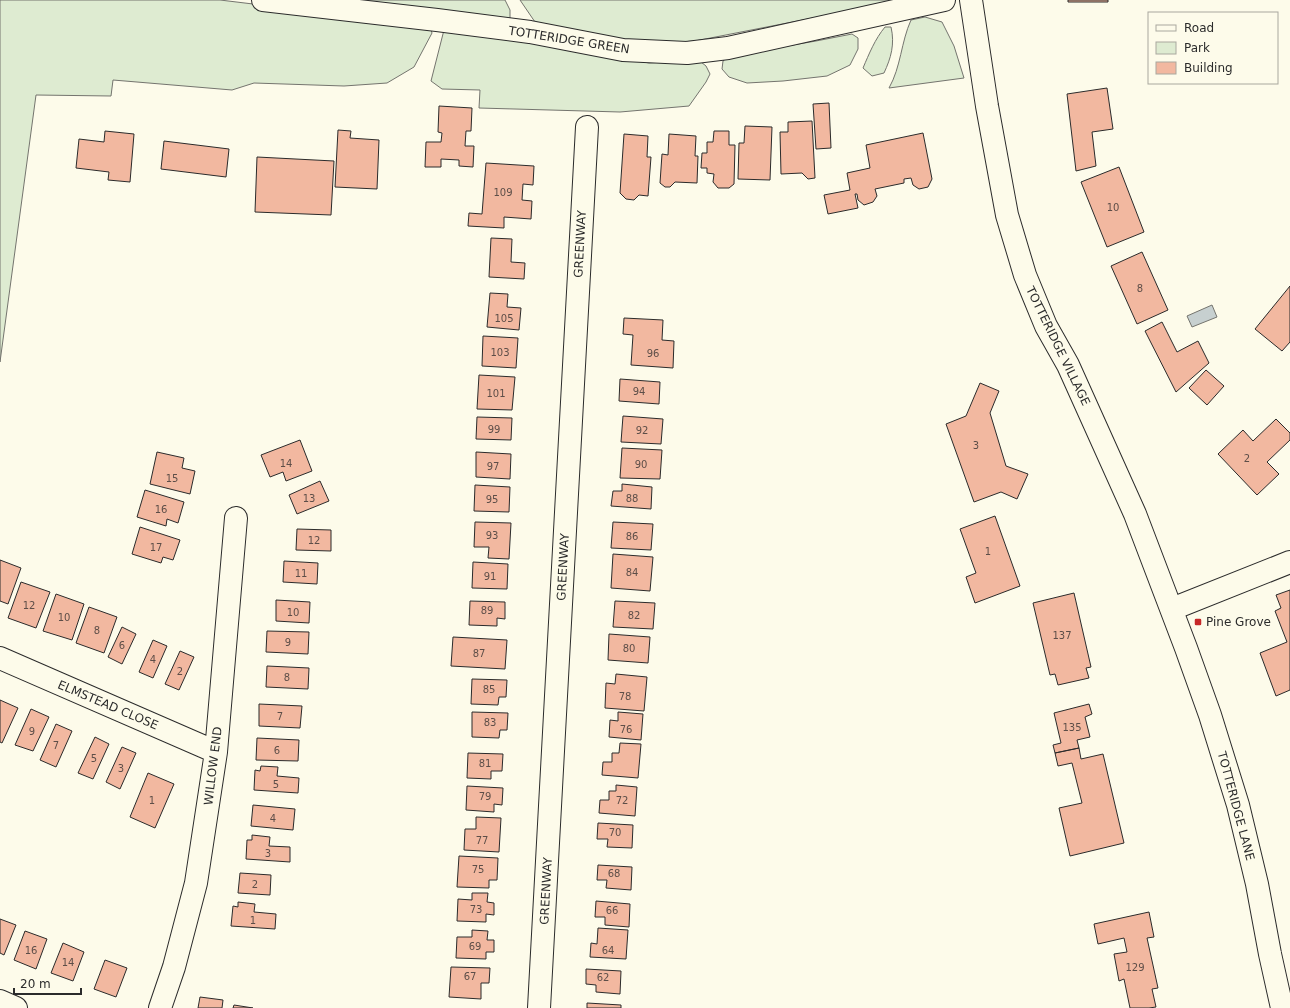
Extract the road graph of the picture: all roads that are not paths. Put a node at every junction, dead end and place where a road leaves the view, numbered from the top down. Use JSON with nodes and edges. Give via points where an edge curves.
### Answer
{"nodes":[{"id":1,"x":263,"y":0,"type":"edge"},
{"id":2,"x":944,"y":0,"type":"edge"},
{"id":3,"x":971,"y":0,"type":"edge"},
{"id":4,"x":587,"y":127,"type":"dead end"},
{"id":5,"x":236,"y":518,"type":"dead end"},
{"id":6,"x":1290,"y":562,"type":"edge"},
{"id":7,"x":1172,"y":609,"type":"junction"},
{"id":8,"x":0,"y":658,"type":"edge"},
{"id":9,"x":216,"y":752,"type":"junction"},
{"id":10,"x":0,"y":1001,"type":"edge"},
{"id":11,"x":16,"y":1008,"type":"edge"},
{"id":12,"x":160,"y":1008,"type":"edge"},
{"id":13,"x":539,"y":1008,"type":"edge"},
{"id":14,"x":1282,"y":1008,"type":"edge"}],
"edges":[{"from":1,"to":2,"type":"street","name":"TOTTERIDGE GREEN","via":[[530,32],[623,50],[687,53],[728,48]]},
{"from":3,"to":7,"type":"street","name":"TOTTERIDGE VILLAGE","via":[[1007,215],[1025,275],[1046,326],[1068,364],[1136,514]]},
{"from":4,"to":13,"type":"street","name":"GREENWAY"},
{"from":5,"to":9,"type":"street","name":"WILLOW END"},
{"from":6,"to":7,"type":"street"},
{"from":7,"to":14,"type":"street","name":"TOTTERIDGE LANE","via":[[1210,715],[1238,805]]},
{"from":8,"to":9,"type":"street","name":"ELMSTEAD CLOSE"},
{"from":9,"to":12,"type":"street","name":"WILLOW END","via":[[196,882],[174,967]]},
{"from":10,"to":11,"type":"street"}]}
